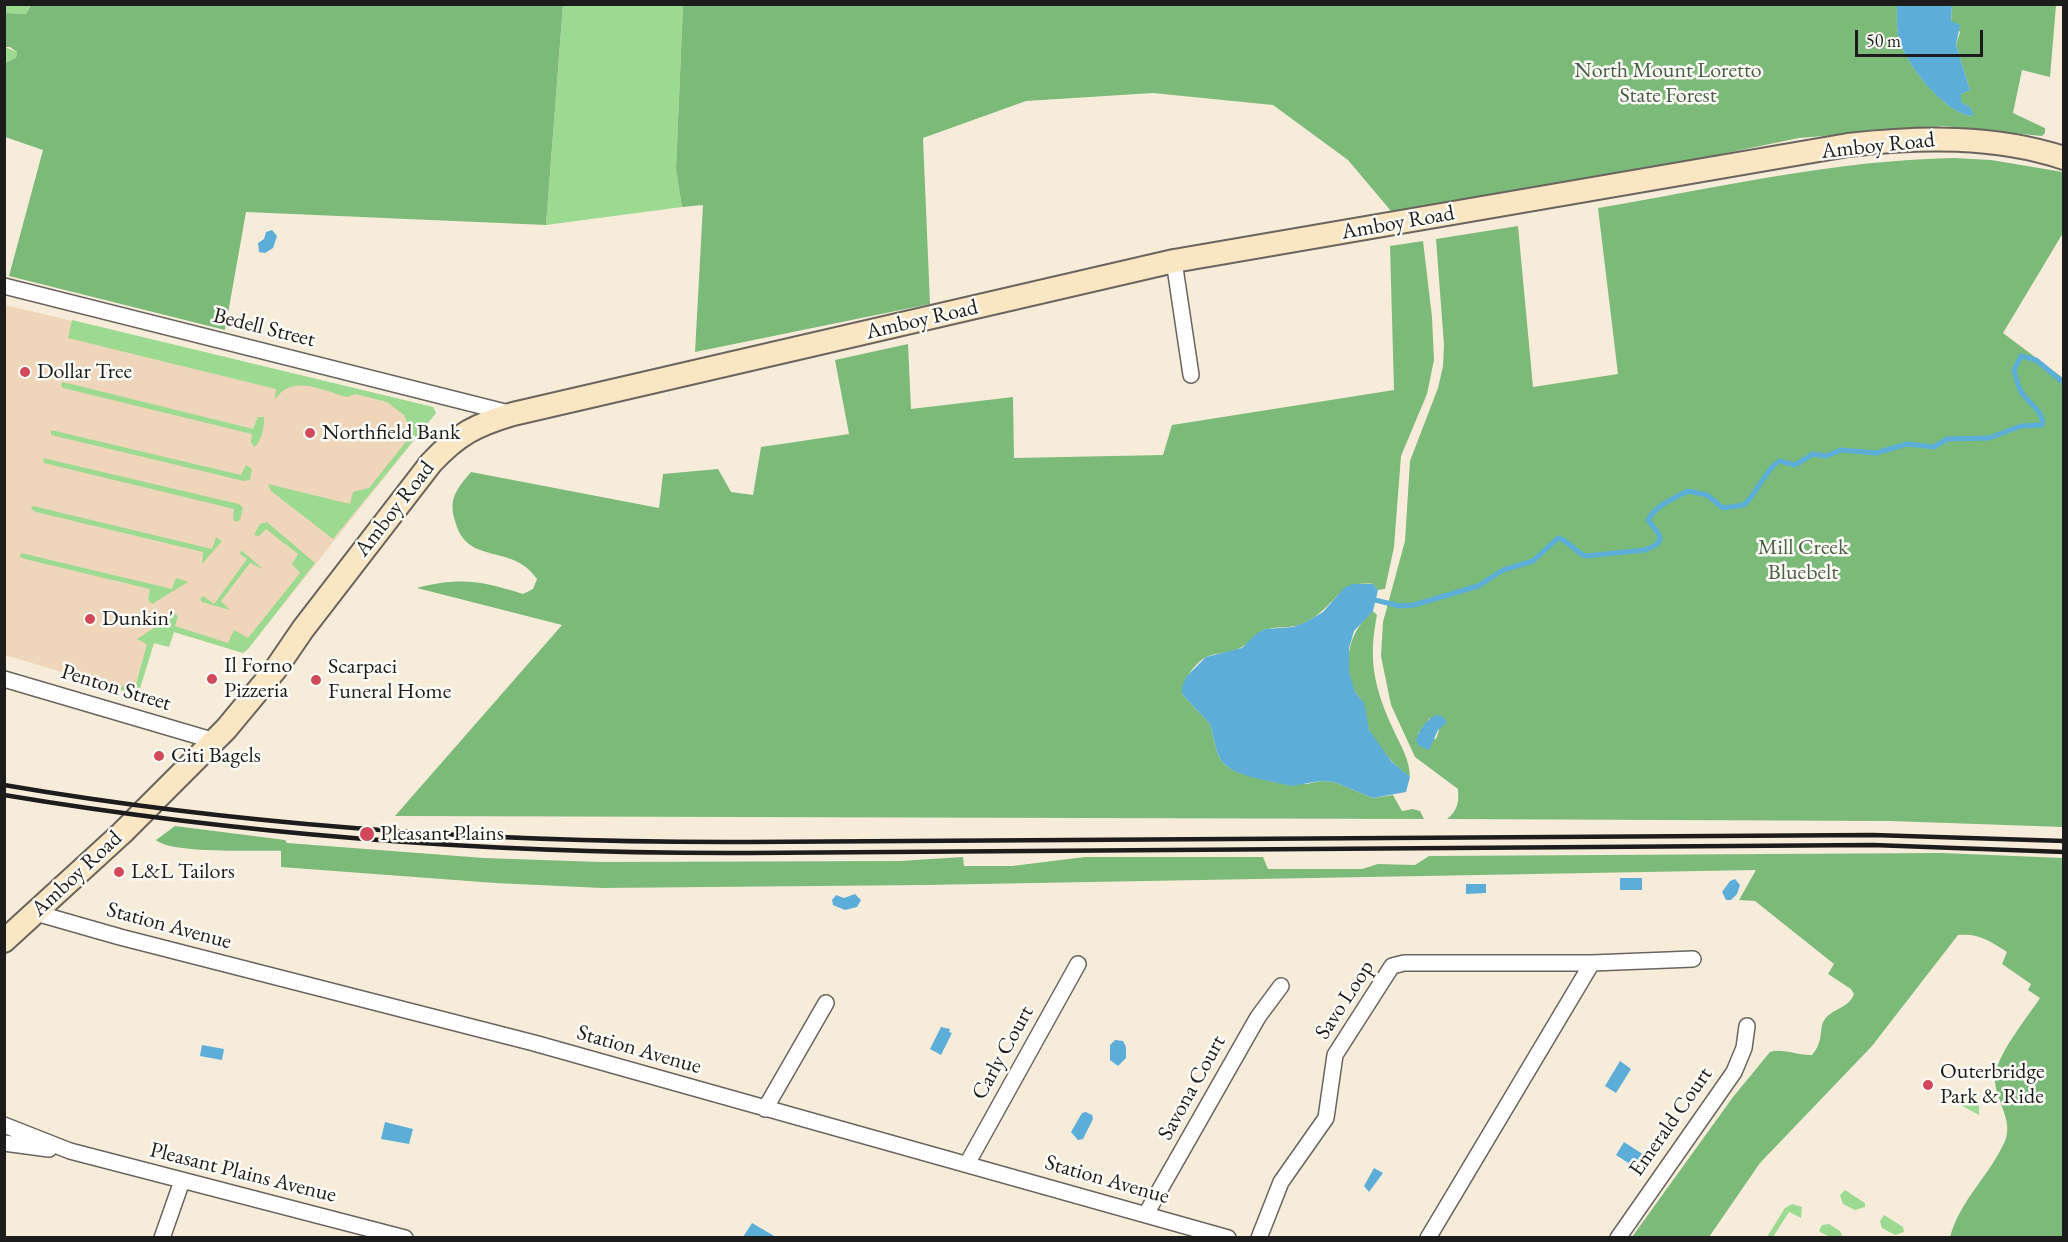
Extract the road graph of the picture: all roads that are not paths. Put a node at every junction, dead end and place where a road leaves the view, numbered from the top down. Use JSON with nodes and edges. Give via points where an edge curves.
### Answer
{"nodes":[{"id":1,"x":2064,"y":158,"type":"edge"},
{"id":2,"x":1174,"y":261,"type":"junction"},
{"id":3,"x":4,"y":286,"type":"edge"},
{"id":4,"x":1191,"y":375,"type":"dead end"},
{"id":5,"x":513,"y":414,"type":"junction"},
{"id":6,"x":4,"y":679,"type":"edge"},
{"id":7,"x":215,"y":741,"type":"junction"},
{"id":8,"x":36,"y":913,"type":"junction"},
{"id":9,"x":4,"y":941,"type":"edge"},
{"id":10,"x":1693,"y":959,"type":"dead end"},
{"id":11,"x":1592,"y":963,"type":"junction"},
{"id":12,"x":1078,"y":964,"type":"dead end"},
{"id":13,"x":1281,"y":986,"type":"dead end"},
{"id":14,"x":826,"y":1003,"type":"dead end"},
{"id":15,"x":1746,"y":1026,"type":"dead end"},
{"id":16,"x":765,"y":1109,"type":"junction"},
{"id":17,"x":4,"y":1125,"type":"edge"},
{"id":18,"x":4,"y":1143,"type":"edge"},
{"id":19,"x":70,"y":1151,"type":"junction"},
{"id":20,"x":966,"y":1164,"type":"junction"},
{"id":21,"x":182,"y":1181,"type":"junction"},
{"id":22,"x":1146,"y":1215,"type":"junction"},
{"id":23,"x":162,"y":1238,"type":"edge"},
{"id":24,"x":405,"y":1238,"type":"edge"},
{"id":25,"x":1228,"y":1238,"type":"edge"},
{"id":26,"x":1259,"y":1238,"type":"edge"},
{"id":27,"x":1428,"y":1238,"type":"edge"},
{"id":28,"x":1618,"y":1238,"type":"edge"}],
"edges":[{"from":1,"to":2,"type":"main road","name":"Amboy Road","via":[[1950,139],[1848,145]]},
{"from":2,"to":4,"type":"street"},
{"from":2,"to":5,"type":"main road","name":"Amboy Road"},
{"from":3,"to":5,"type":"street","name":"Bedell Street"},
{"from":5,"to":7,"type":"main road","name":"Amboy Road","via":[[469,428],[449,443],[275,670]]},
{"from":6,"to":7,"type":"street","name":"Penton Street"},
{"from":7,"to":8,"type":"main road","name":"Amboy Road"},
{"from":8,"to":9,"type":"main road","name":"Amboy Road"},
{"from":8,"to":16,"type":"street","name":"Station Avenue","via":[[534,1043]]},
{"from":10,"to":11,"type":"street","name":"Savo Loop"},
{"from":11,"to":26,"type":"street","name":"Savo Loop","via":[[1392,966],[1335,1055],[1326,1118],[1281,1182]]},
{"from":11,"to":27,"type":"street"},
{"from":12,"to":20,"type":"street","name":"Carly Court"},
{"from":13,"to":22,"type":"street","name":"Savona Court","via":[[1258,1017]]},
{"from":14,"to":16,"type":"street"},
{"from":15,"to":28,"type":"street","name":"Emerald Court","via":[[1744,1048],[1734,1072]]},
{"from":16,"to":20,"type":"street","name":"Station Avenue"},
{"from":17,"to":19,"type":"street","name":"Pleasant Plains Avenue"},
{"from":18,"to":19,"type":"street","name":"Pleasant Plains Avenue"},
{"from":19,"to":21,"type":"street","name":"Pleasant Plains Avenue"},
{"from":20,"to":22,"type":"street","name":"Station Avenue"},
{"from":21,"to":23,"type":"street"},
{"from":21,"to":24,"type":"street","name":"Pleasant Plains Avenue"},
{"from":22,"to":25,"type":"street","name":"Station Avenue"}]}
